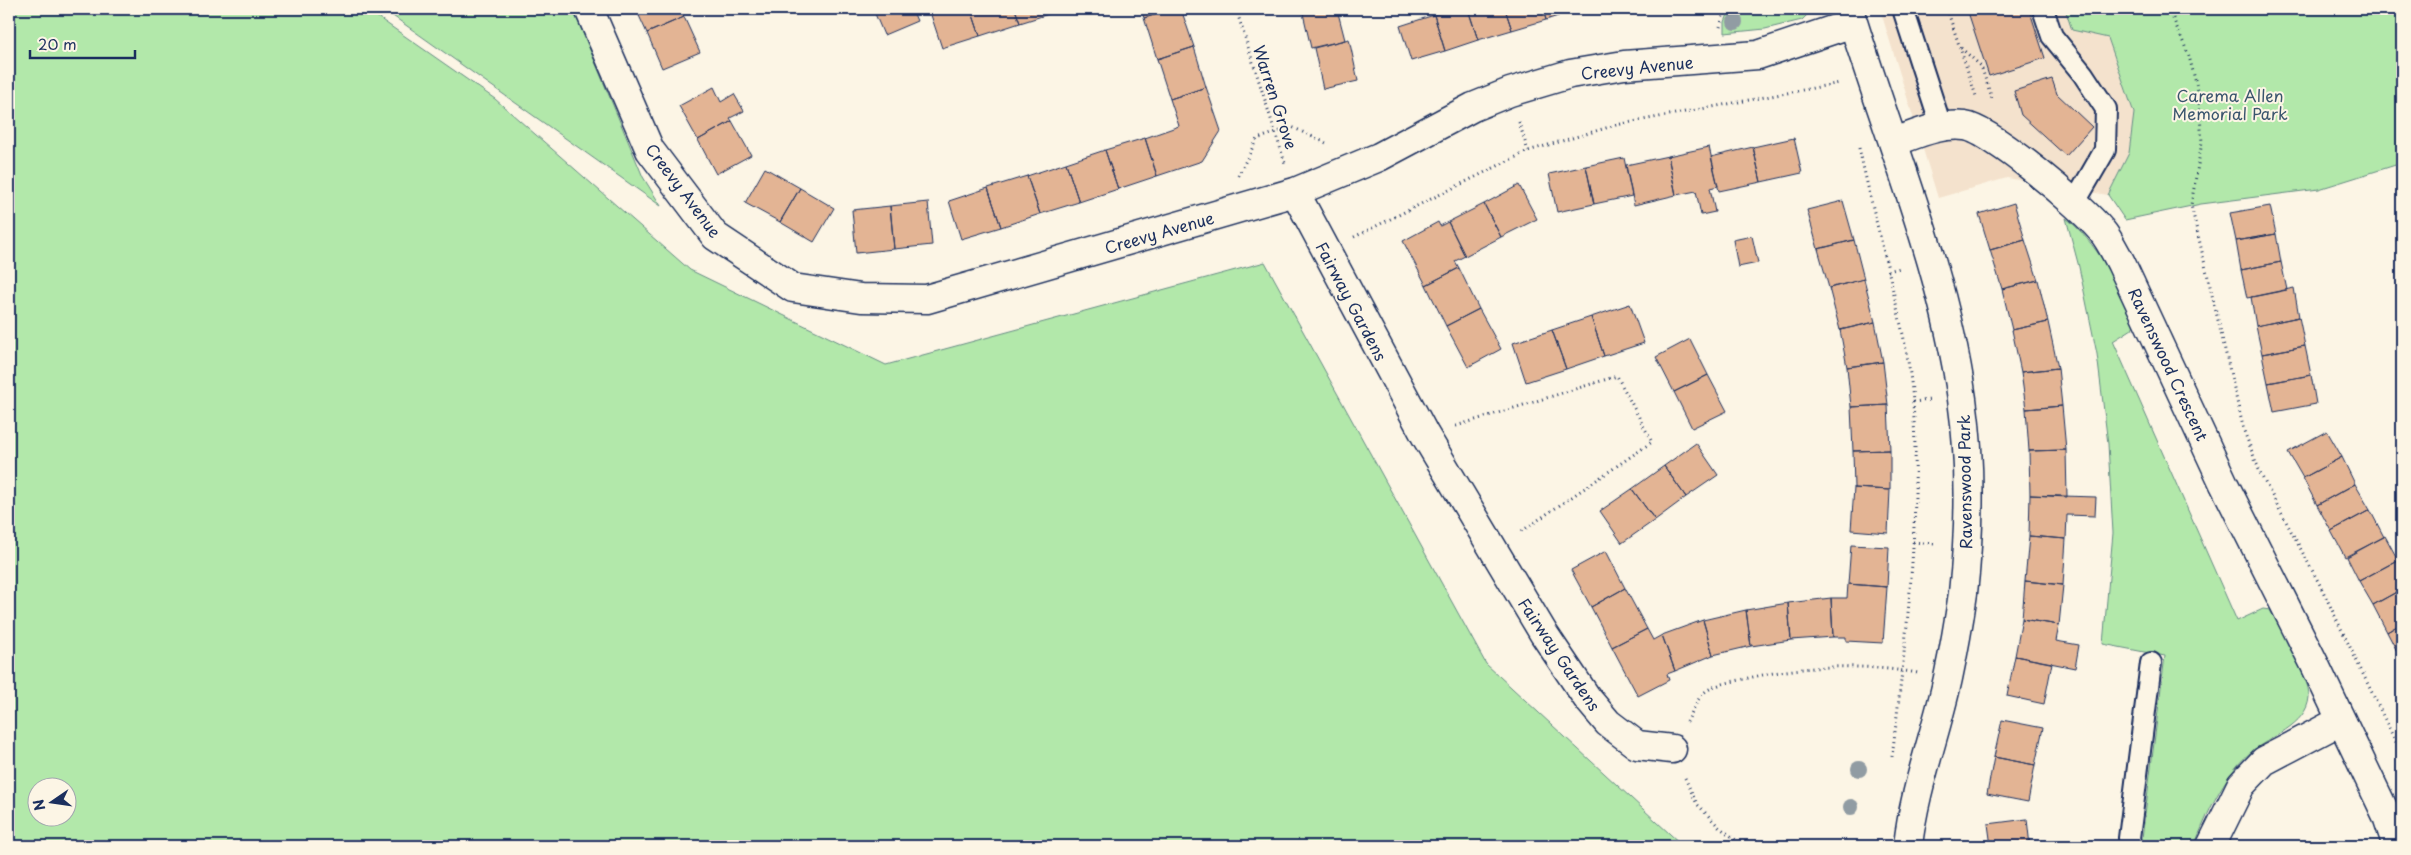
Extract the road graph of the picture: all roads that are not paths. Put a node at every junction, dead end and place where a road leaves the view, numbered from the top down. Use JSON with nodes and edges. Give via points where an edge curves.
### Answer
{"nodes":[{"id":1,"x":589,"y":9,"type":"edge"},
{"id":2,"x":1903,"y":9,"type":"edge"},
{"id":3,"x":2043,"y":9,"type":"edge"},
{"id":4,"x":1851,"y":16,"type":"edge"},
{"id":5,"x":1941,"y":126,"type":"junction"},
{"id":6,"x":1894,"y":142,"type":"junction"},
{"id":7,"x":1295,"y":192,"type":"junction"},
{"id":8,"x":2075,"y":202,"type":"junction"},
{"id":9,"x":2151,"y":662,"type":"dead end"},
{"id":10,"x":2340,"y":721,"type":"junction"},
{"id":11,"x":1672,"y":749,"type":"road end"},
{"id":12,"x":1908,"y":846,"type":"edge"},
{"id":13,"x":2131,"y":846,"type":"edge"},
{"id":14,"x":2211,"y":846,"type":"edge"},
{"id":15,"x":2397,"y":846,"type":"edge"}],
"edges":[{"from":1,"to":7,"type":"street","name":"Creevy Avenue","via":[[650,150],[715,236],[793,288],[861,298],[927,299]]},
{"from":2,"to":5,"type":"lane"},
{"from":3,"to":8,"type":"lane","via":[[2052,36],[2106,108],[2105,150]]},
{"from":4,"to":6,"type":"street","name":"Ravenswood Park"},
{"from":4,"to":7,"type":"street","name":"Creevy Avenue","via":[[1758,54],[1624,65],[1570,74],[1510,92],[1358,166]]},
{"from":5,"to":6,"type":"street","name":"Ravenswood Crescent"},
{"from":5,"to":8,"type":"street","name":"Ravenswood Crescent","via":[[1966,126],[1984,135]]},
{"from":6,"to":12,"type":"street","name":"Ravenswood Park","via":[[1950,337],[1967,438],[1968,484],[1960,612],[1948,678],[1927,753]]},
{"from":7,"to":11,"type":"street","name":"Fairway Gardens","via":[[1425,435],[1549,642],[1603,717],[1637,745]]},
{"from":8,"to":10,"type":"street","name":"Ravenswood Crescent","via":[[2103,231],[2121,263]]},
{"from":9,"to":13,"type":"lane","via":[[2129,838]]},
{"from":10,"to":14,"type":"street","via":[[2264,761],[2241,785]]},
{"from":10,"to":15,"type":"street","name":"Ravenswood Crescent","via":[[2387,816]]}]}
